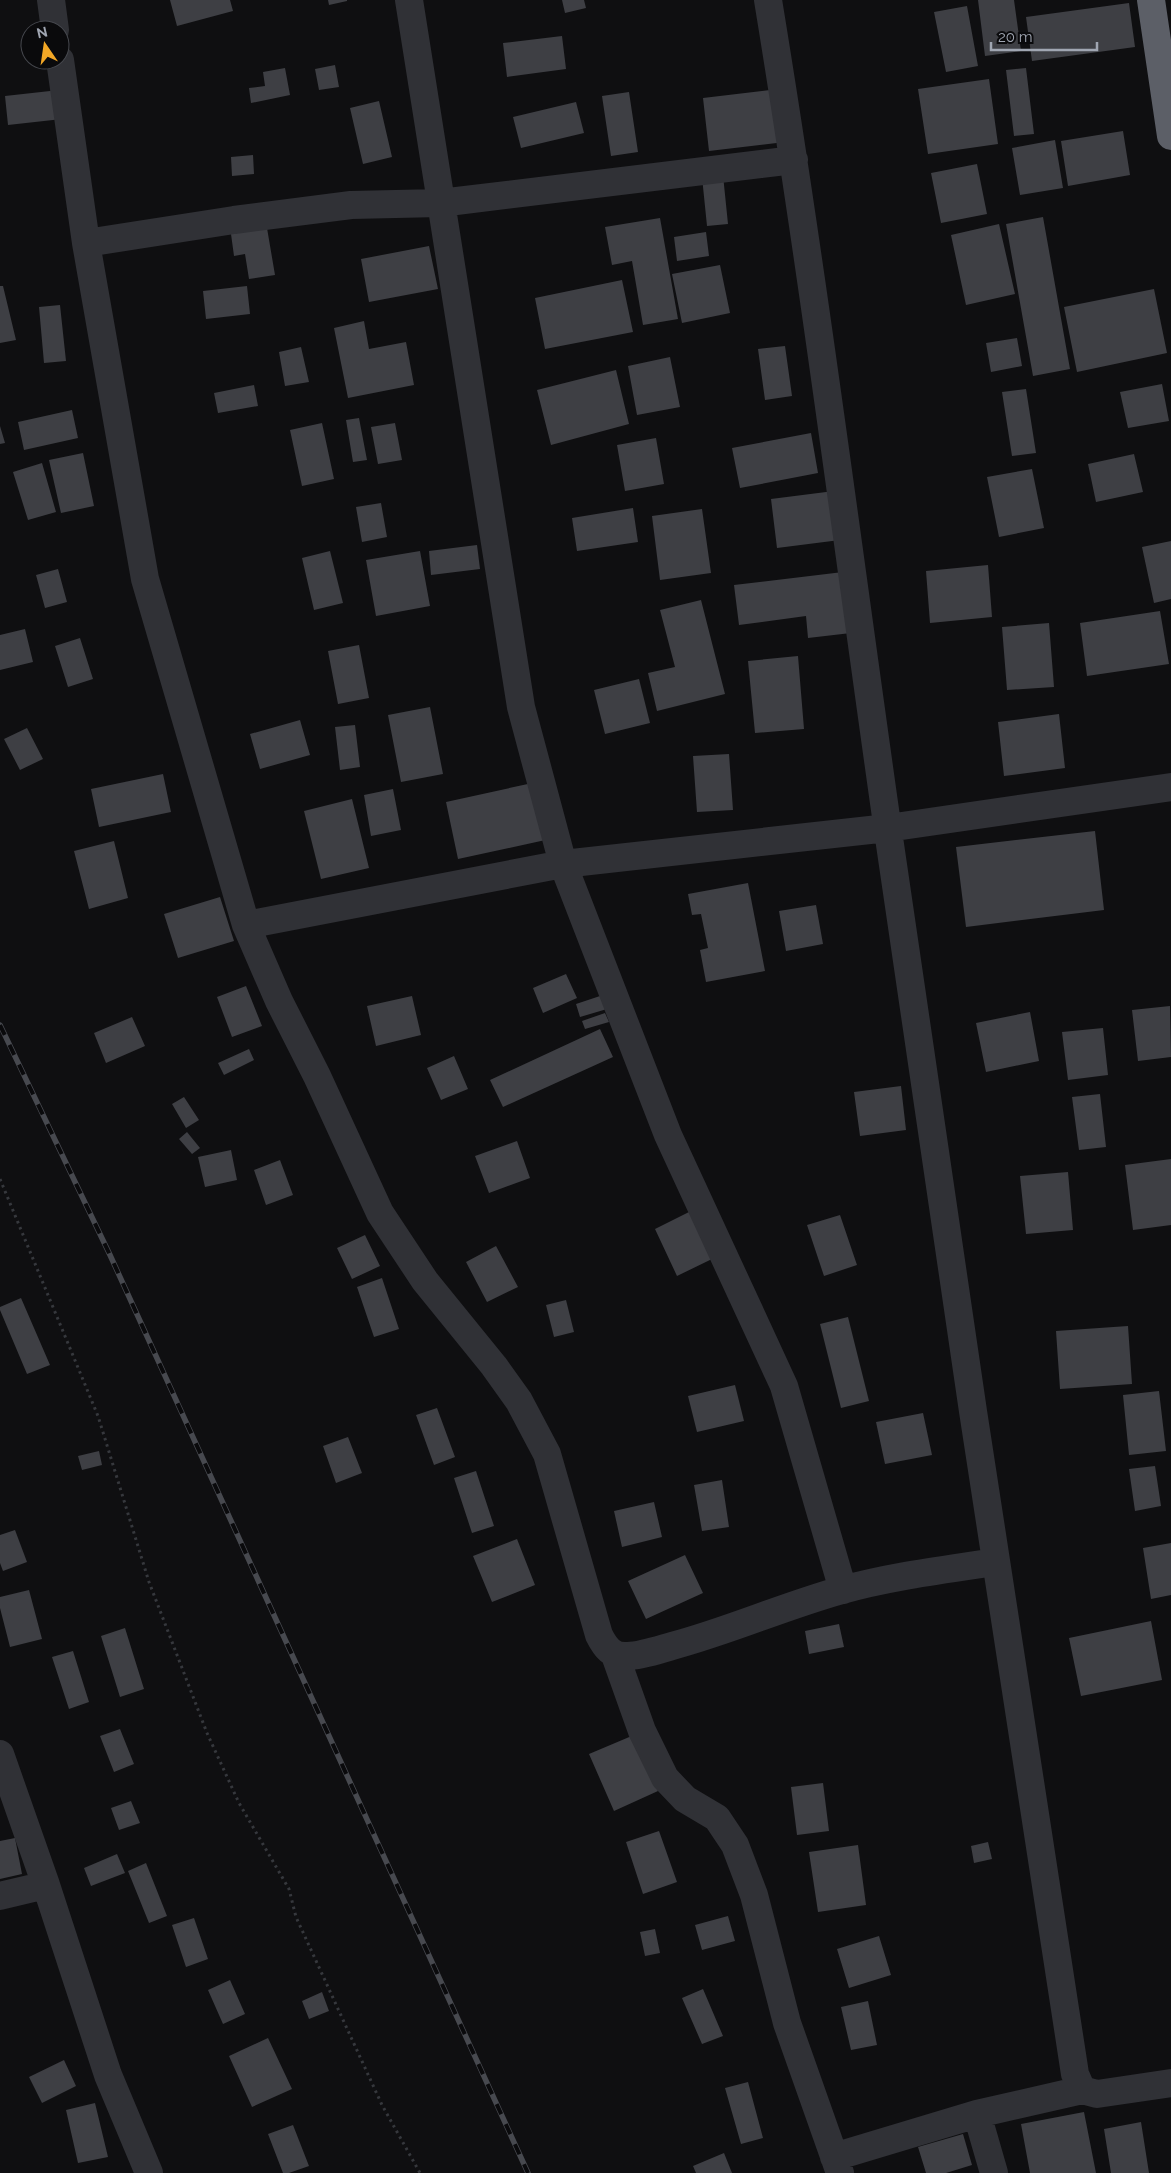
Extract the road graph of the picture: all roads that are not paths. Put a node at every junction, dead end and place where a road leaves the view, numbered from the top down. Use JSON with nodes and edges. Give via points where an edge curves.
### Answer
{"nodes":[{"id":1,"x":51,"y":0,"type":"edge"},
{"id":2,"x":409,"y":0,"type":"edge"},
{"id":3,"x":768,"y":0,"type":"edge"},
{"id":4,"x":1151,"y":0,"type":"edge"},
{"id":5,"x":54,"y":20,"type":"edge"},
{"id":6,"x":61,"y":70,"type":"edge"},
{"id":7,"x":1171,"y":136,"type":"edge"},
{"id":8,"x":794,"y":160,"type":"junction"},
{"id":9,"x":440,"y":203,"type":"junction"},
{"id":10,"x":86,"y":243,"type":"junction"},
{"id":11,"x":1171,"y":787,"type":"edge"},
{"id":12,"x":888,"y":828,"type":"junction"},
{"id":13,"x":563,"y":864,"type":"junction"},
{"id":14,"x":246,"y":925,"type":"junction"},
{"id":15,"x":995,"y":1562,"type":"junction"},
{"id":16,"x":843,"y":1590,"type":"junction"},
{"id":17,"x":615,"y":1655,"type":"junction"},
{"id":18,"x":0,"y":1754,"type":"edge"},
{"id":19,"x":46,"y":1885,"type":"junction"},
{"id":20,"x":0,"y":1896,"type":"edge"},
{"id":21,"x":1171,"y":2082,"type":"edge"},
{"id":22,"x":1082,"y":2090,"type":"junction"},
{"id":23,"x":977,"y":2114,"type":"junction"},
{"id":24,"x":837,"y":2165,"type":"edge"},
{"id":25,"x":149,"y":2173,"type":"edge"},
{"id":26,"x":994,"y":2173,"type":"edge"}],
"edges":[{"from":1,"to":5,"type":"street"},
{"from":2,"to":9,"type":"street"},
{"from":3,"to":8,"type":"street"},
{"from":4,"to":7,"type":"highway"},
{"from":6,"to":10,"type":"street"},
{"from":8,"to":9,"type":"street"},
{"from":8,"to":12,"type":"street"},
{"from":9,"to":10,"type":"street","via":[[351,205]]},
{"from":9,"to":13,"type":"street","via":[[521,707]]},
{"from":10,"to":14,"type":"street","via":[[145,579]]},
{"from":11,"to":12,"type":"street"},
{"from":12,"to":13,"type":"street"},
{"from":12,"to":15,"type":"street"},
{"from":13,"to":14,"type":"street"},
{"from":13,"to":16,"type":"street","via":[[668,1135],[784,1386]]},
{"from":14,"to":17,"type":"street","via":[[380,1213],[425,1281],[519,1401],[547,1454],[599,1635]]},
{"from":15,"to":16,"type":"street"},
{"from":15,"to":22,"type":"street","via":[[1075,2074]]},
{"from":16,"to":17,"type":"street","via":[[692,1641],[627,1657]]},
{"from":17,"to":24,"type":"street","via":[[642,1731],[665,1778],[684,1798],[717,1818],[735,1845],[754,1895],[787,2023]]},
{"from":18,"to":19,"type":"street"},
{"from":19,"to":20,"type":"street"},
{"from":19,"to":25,"type":"street","via":[[108,2075]]},
{"from":21,"to":22,"type":"street","via":[[1097,2094]]},
{"from":22,"to":23,"type":"street"},
{"from":23,"to":24,"type":"street"},
{"from":23,"to":26,"type":"street"}]}
